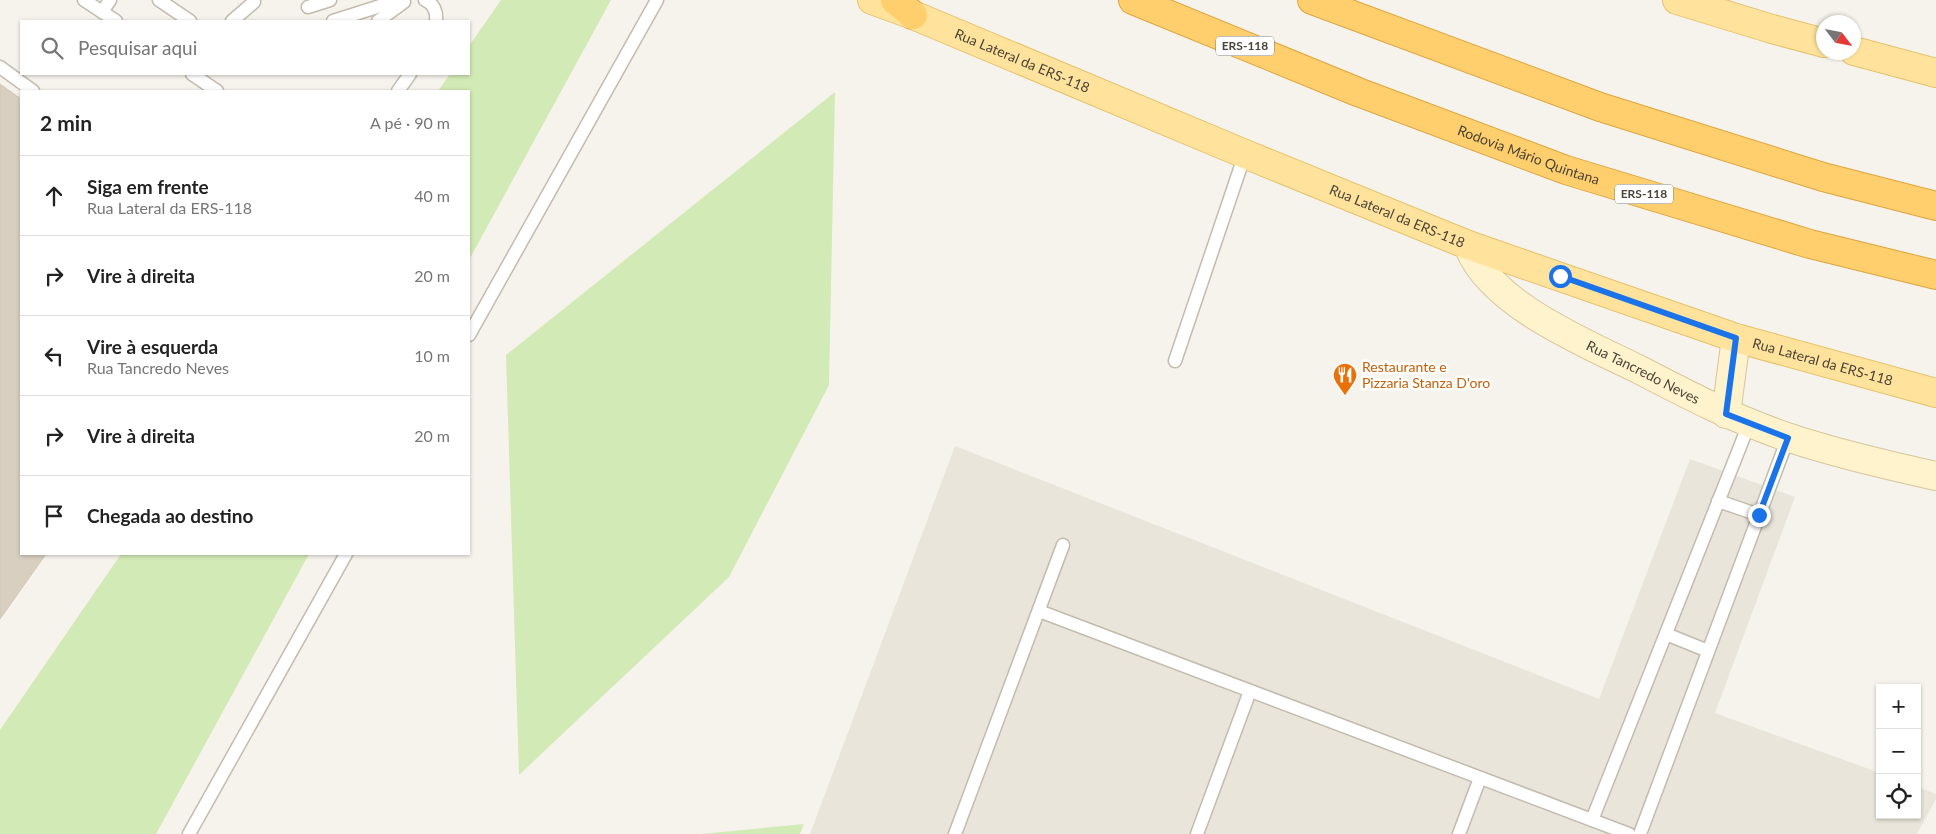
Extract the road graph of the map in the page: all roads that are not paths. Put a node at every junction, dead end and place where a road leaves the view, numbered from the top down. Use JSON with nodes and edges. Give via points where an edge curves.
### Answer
{"nodes":[{"id":1,"x":84,"y":0,"type":"edge"},
{"id":2,"x":110,"y":0,"type":"edge"},
{"id":3,"x":159,"y":0,"type":"edge"},
{"id":4,"x":330,"y":0,"type":"edge"},
{"id":5,"x":398,"y":0,"type":"edge"},
{"id":6,"x":406,"y":0,"type":"edge"},
{"id":7,"x":425,"y":0,"type":"edge"},
{"id":8,"x":657,"y":0,"type":"edge"},
{"id":9,"x":872,"y":0,"type":"edge"},
{"id":10,"x":1132,"y":0,"type":"edge"},
{"id":11,"x":1312,"y":0,"type":"edge"},
{"id":12,"x":1677,"y":0,"type":"edge"},
{"id":13,"x":254,"y":2,"type":"dead end"},
{"id":14,"x":308,"y":7,"type":"dead end"},
{"id":15,"x":904,"y":7,"type":"edge"},
{"id":16,"x":102,"y":12,"type":"junction"},
{"id":17,"x":114,"y":20,"type":"edge"},
{"id":18,"x":189,"y":20,"type":"edge"},
{"id":19,"x":233,"y":20,"type":"edge"},
{"id":20,"x":336,"y":20,"type":"edge"},
{"id":21,"x":379,"y":20,"type":"edge"},
{"id":22,"x":436,"y":20,"type":"edge"},
{"id":23,"x":1816,"y":41,"type":"edge"},
{"id":24,"x":1861,"y":53,"type":"edge"},
{"id":25,"x":0,"y":67,"type":"edge"},
{"id":26,"x":1936,"y":73,"type":"edge"},
{"id":27,"x":193,"y":75,"type":"edge"},
{"id":28,"x":409,"y":75,"type":"edge"},
{"id":29,"x":32,"y":90,"type":"edge"},
{"id":30,"x":216,"y":90,"type":"edge"},
{"id":31,"x":399,"y":90,"type":"edge"},
{"id":32,"x":1245,"y":154,"type":"junction"},
{"id":33,"x":1936,"y":206,"type":"edge"},
{"id":34,"x":1468,"y":244,"type":"junction"},
{"id":35,"x":1936,"y":275,"type":"edge"},
{"id":36,"x":470,"y":333,"type":"edge"},
{"id":37,"x":1736,"y":338,"type":"junction"},
{"id":38,"x":1175,"y":361,"type":"dead end"},
{"id":39,"x":1936,"y":393,"type":"edge"},
{"id":40,"x":1737,"y":419,"type":"junction"},
{"id":41,"x":1788,"y":438,"type":"junction"},
{"id":42,"x":1936,"y":476,"type":"edge"},
{"id":43,"x":1718,"y":501,"type":"junction"},
{"id":44,"x":1759,"y":515,"type":"junction"},
{"id":45,"x":1063,"y":545,"type":"dead end"},
{"id":46,"x":345,"y":555,"type":"edge"},
{"id":47,"x":1039,"y":611,"type":"junction"},
{"id":48,"x":1666,"y":634,"type":"junction"},
{"id":49,"x":1708,"y":650,"type":"junction"},
{"id":50,"x":1250,"y":691,"type":"junction"},
{"id":51,"x":1480,"y":778,"type":"junction"},
{"id":52,"x":1592,"y":820,"type":"junction"},
{"id":53,"x":188,"y":834,"type":"edge"},
{"id":54,"x":956,"y":834,"type":"edge"},
{"id":55,"x":1197,"y":834,"type":"edge"},
{"id":56,"x":1459,"y":834,"type":"edge"},
{"id":57,"x":1629,"y":834,"type":"edge"},
{"id":58,"x":1640,"y":834,"type":"edge"}],
"edges":[{"from":1,"to":16,"type":"lane"},
{"from":2,"to":16,"type":"lane"},
{"from":3,"to":18,"type":"lane"},
{"from":4,"to":14,"type":"lane"},
{"from":5,"to":20,"type":"lane"},
{"from":6,"to":21,"type":"lane"},
{"from":7,"to":22,"type":"lane","via":[[435,9]]},
{"from":8,"to":36,"type":"lane"},
{"from":9,"to":15,"type":"main road","name":"Rua Lateral da ERS-118"},
{"from":10,"to":35,"type":"highway","name":"Rodovia Mário Quintana","number":"ERS-118","via":[[1358,92],[1566,170],[1810,244]]},
{"from":11,"to":33,"type":"highway","via":[[1600,107],[1823,177]]},
{"from":12,"to":23,"type":"main road"},
{"from":13,"to":19,"type":"lane"},
{"from":15,"to":32,"type":"main road","name":"Rua Lateral da ERS-118"},
{"from":16,"to":17,"type":"lane"},
{"from":24,"to":26,"type":"main road"},
{"from":25,"to":29,"type":"lane"},
{"from":27,"to":30,"type":"lane"},
{"from":28,"to":31,"type":"lane"},
{"from":32,"to":34,"type":"main road","name":"Rua Lateral da ERS-118"},
{"from":32,"to":38,"type":"lane"},
{"from":34,"to":37,"type":"main road","name":"Rua Lateral da ERS-118"},
{"from":34,"to":40,"type":"main road","name":"Rua Tancredo Neves","via":[[1472,258],[1488,278],[1524,308],[1560,330]]},
{"from":37,"to":39,"type":"main road","name":"Rua Lateral da ERS-118"},
{"from":37,"to":40,"type":"main road"},
{"from":40,"to":41,"type":"main road","name":"Rua Tancredo Neves"},
{"from":40,"to":43,"type":"lane"},
{"from":41,"to":42,"type":"main road","name":"Rua Tancredo Neves","via":[[1844,456]]},
{"from":41,"to":44,"type":"lane"},
{"from":43,"to":44,"type":"lane"},
{"from":43,"to":48,"type":"lane"},
{"from":44,"to":49,"type":"lane"},
{"from":45,"to":47,"type":"lane"},
{"from":46,"to":53,"type":"lane"},
{"from":47,"to":50,"type":"lane"},
{"from":47,"to":54,"type":"lane"},
{"from":48,"to":49,"type":"lane"},
{"from":48,"to":52,"type":"lane"},
{"from":49,"to":58,"type":"lane"},
{"from":50,"to":51,"type":"lane"},
{"from":50,"to":55,"type":"lane"},
{"from":51,"to":52,"type":"lane"},
{"from":51,"to":56,"type":"lane"},
{"from":52,"to":57,"type":"lane"}]}
